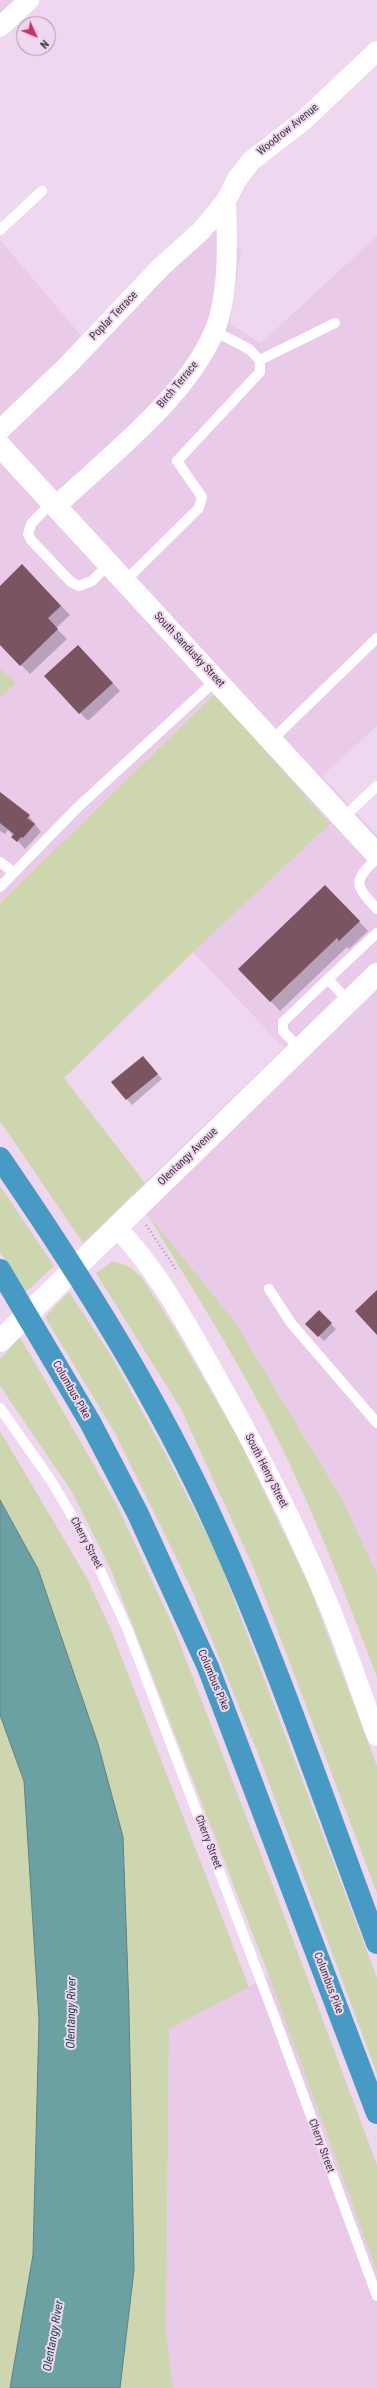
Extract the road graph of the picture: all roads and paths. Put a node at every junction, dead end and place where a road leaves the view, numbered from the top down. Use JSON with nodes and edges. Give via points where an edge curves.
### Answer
{"nodes":[{"id":1,"x":23,"y":2,"type":"edge"},
{"id":2,"x":0,"y":27,"type":"edge"},
{"id":3,"x":377,"y":51,"type":"edge"},
{"id":4,"x":42,"y":191,"type":"dead end"},
{"id":5,"x":226,"y":201,"type":"junction"},
{"id":6,"x":0,"y":230,"type":"edge"},
{"id":7,"x":335,"y":323,"type":"dead end"},
{"id":8,"x":214,"y":331,"type":"junction"},
{"id":9,"x":260,"y":360,"type":"junction"},
{"id":10,"x":0,"y":443,"type":"edge"},
{"id":11,"x":54,"y":504,"type":"junction"},
{"id":12,"x":109,"y":564,"type":"junction"},
{"id":13,"x":125,"y":581,"type":"junction"},
{"id":14,"x":377,"y":638,"type":"edge"},
{"id":15,"x":216,"y":680,"type":"junction"},
{"id":16,"x":272,"y":740,"type":"junction"},
{"id":17,"x":377,"y":786,"type":"edge"},
{"id":18,"x":343,"y":818,"type":"junction"},
{"id":19,"x":377,"y":855,"type":"edge"},
{"id":20,"x":377,"y":858,"type":"edge"},
{"id":21,"x":0,"y":862,"type":"edge"},
{"id":22,"x":14,"y":873,"type":"junction"},
{"id":23,"x":0,"y":887,"type":"edge"},
{"id":24,"x":377,"y":909,"type":"edge"},
{"id":25,"x":377,"y":933,"type":"edge"},
{"id":26,"x":377,"y":974,"type":"edge"},
{"id":27,"x":328,"y":979,"type":"junction"},
{"id":28,"x":348,"y":1001,"type":"junction"},
{"id":29,"x":299,"y":1048,"type":"junction"},
{"id":30,"x":0,"y":1158,"type":"edge"},
{"id":31,"x":116,"y":1227,"type":"junction"},
{"id":32,"x":0,"y":1270,"type":"edge"},
{"id":33,"x":268,"y":1289,"type":"dead end"},
{"id":34,"x":0,"y":1341,"type":"edge"},
{"id":35,"x":0,"y":1408,"type":"edge"},
{"id":36,"x":377,"y":1423,"type":"edge"},
{"id":37,"x":377,"y":1736,"type":"edge"},
{"id":38,"x":377,"y":1943,"type":"edge"},
{"id":39,"x":377,"y":2113,"type":"edge"},
{"id":40,"x":377,"y":2296,"type":"edge"}],
"edges":[{"from":1,"to":2,"type":"street"},
{"from":3,"to":5,"type":"street","name":"Woodrow Avenue","via":[[304,120],[250,161]]},
{"from":4,"to":6,"type":"lane"},
{"from":5,"to":8,"type":"street","name":"Birch Terrace","via":[[227,249],[222,303]]},
{"from":5,"to":10,"type":"street","name":"Poplar Terrace","via":[[201,231],[161,267],[67,366]]},
{"from":7,"to":9,"type":"lane"},
{"from":8,"to":9,"type":"lane","via":[[249,349]]},
{"from":8,"to":11,"type":"street","name":"Birch Terrace","via":[[193,371],[172,396]]},
{"from":9,"to":13,"type":"lane","via":[[260,372],[177,460],[202,497],[199,508]]},
{"from":10,"to":11,"type":"street","name":"South Sandusky Street"},
{"from":11,"to":12,"type":"street","name":"South Sandusky Street"},
{"from":11,"to":12,"type":"lane","via":[[31,524],[28,534],[31,540],[79,586],[92,582]]},
{"from":12,"to":13,"type":"street","name":"South Sandusky Street"},
{"from":13,"to":15,"type":"street","name":"South Sandusky Street"},
{"from":14,"to":16,"type":"lane"},
{"from":15,"to":16,"type":"street","name":"South Sandusky Street"},
{"from":15,"to":22,"type":"lane","via":[[77,808]]},
{"from":16,"to":18,"type":"street","name":"South Sandusky Street"},
{"from":17,"to":18,"type":"lane"},
{"from":18,"to":19,"type":"street","name":"South Sandusky Street"},
{"from":20,"to":24,"type":"lane","via":[[360,875],[359,884],[362,893]]},
{"from":21,"to":22,"type":"lane"},
{"from":22,"to":23,"type":"lane"},
{"from":25,"to":27,"type":"lane"},
{"from":26,"to":28,"type":"street","name":"Olentangy Avenue"},
{"from":27,"to":28,"type":"lane"},
{"from":27,"to":29,"type":"lane","via":[[283,1022],[283,1031]]},
{"from":28,"to":29,"type":"street","name":"Olentangy Avenue"},
{"from":29,"to":31,"type":"street","name":"Olentangy Avenue"},
{"from":30,"to":38,"type":"highway","via":[[102,1313],[147,1389],[217,1528],[262,1638]]},
{"from":31,"to":34,"type":"street","name":"Olentangy Avenue"},
{"from":31,"to":37,"type":"street","name":"South Henry Street","via":[[136,1247],[156,1274],[233,1405],[269,1476],[330,1609]]},
{"from":32,"to":39,"type":"highway","name":"Columbus Pike","via":[[90,1422],[138,1514],[208,1667]]},
{"from":33,"to":36,"type":"lane","via":[[291,1322]]},
{"from":35,"to":40,"type":"lane","name":"Cherry Street","via":[[50,1479],[84,1536],[127,1628]]}]}
